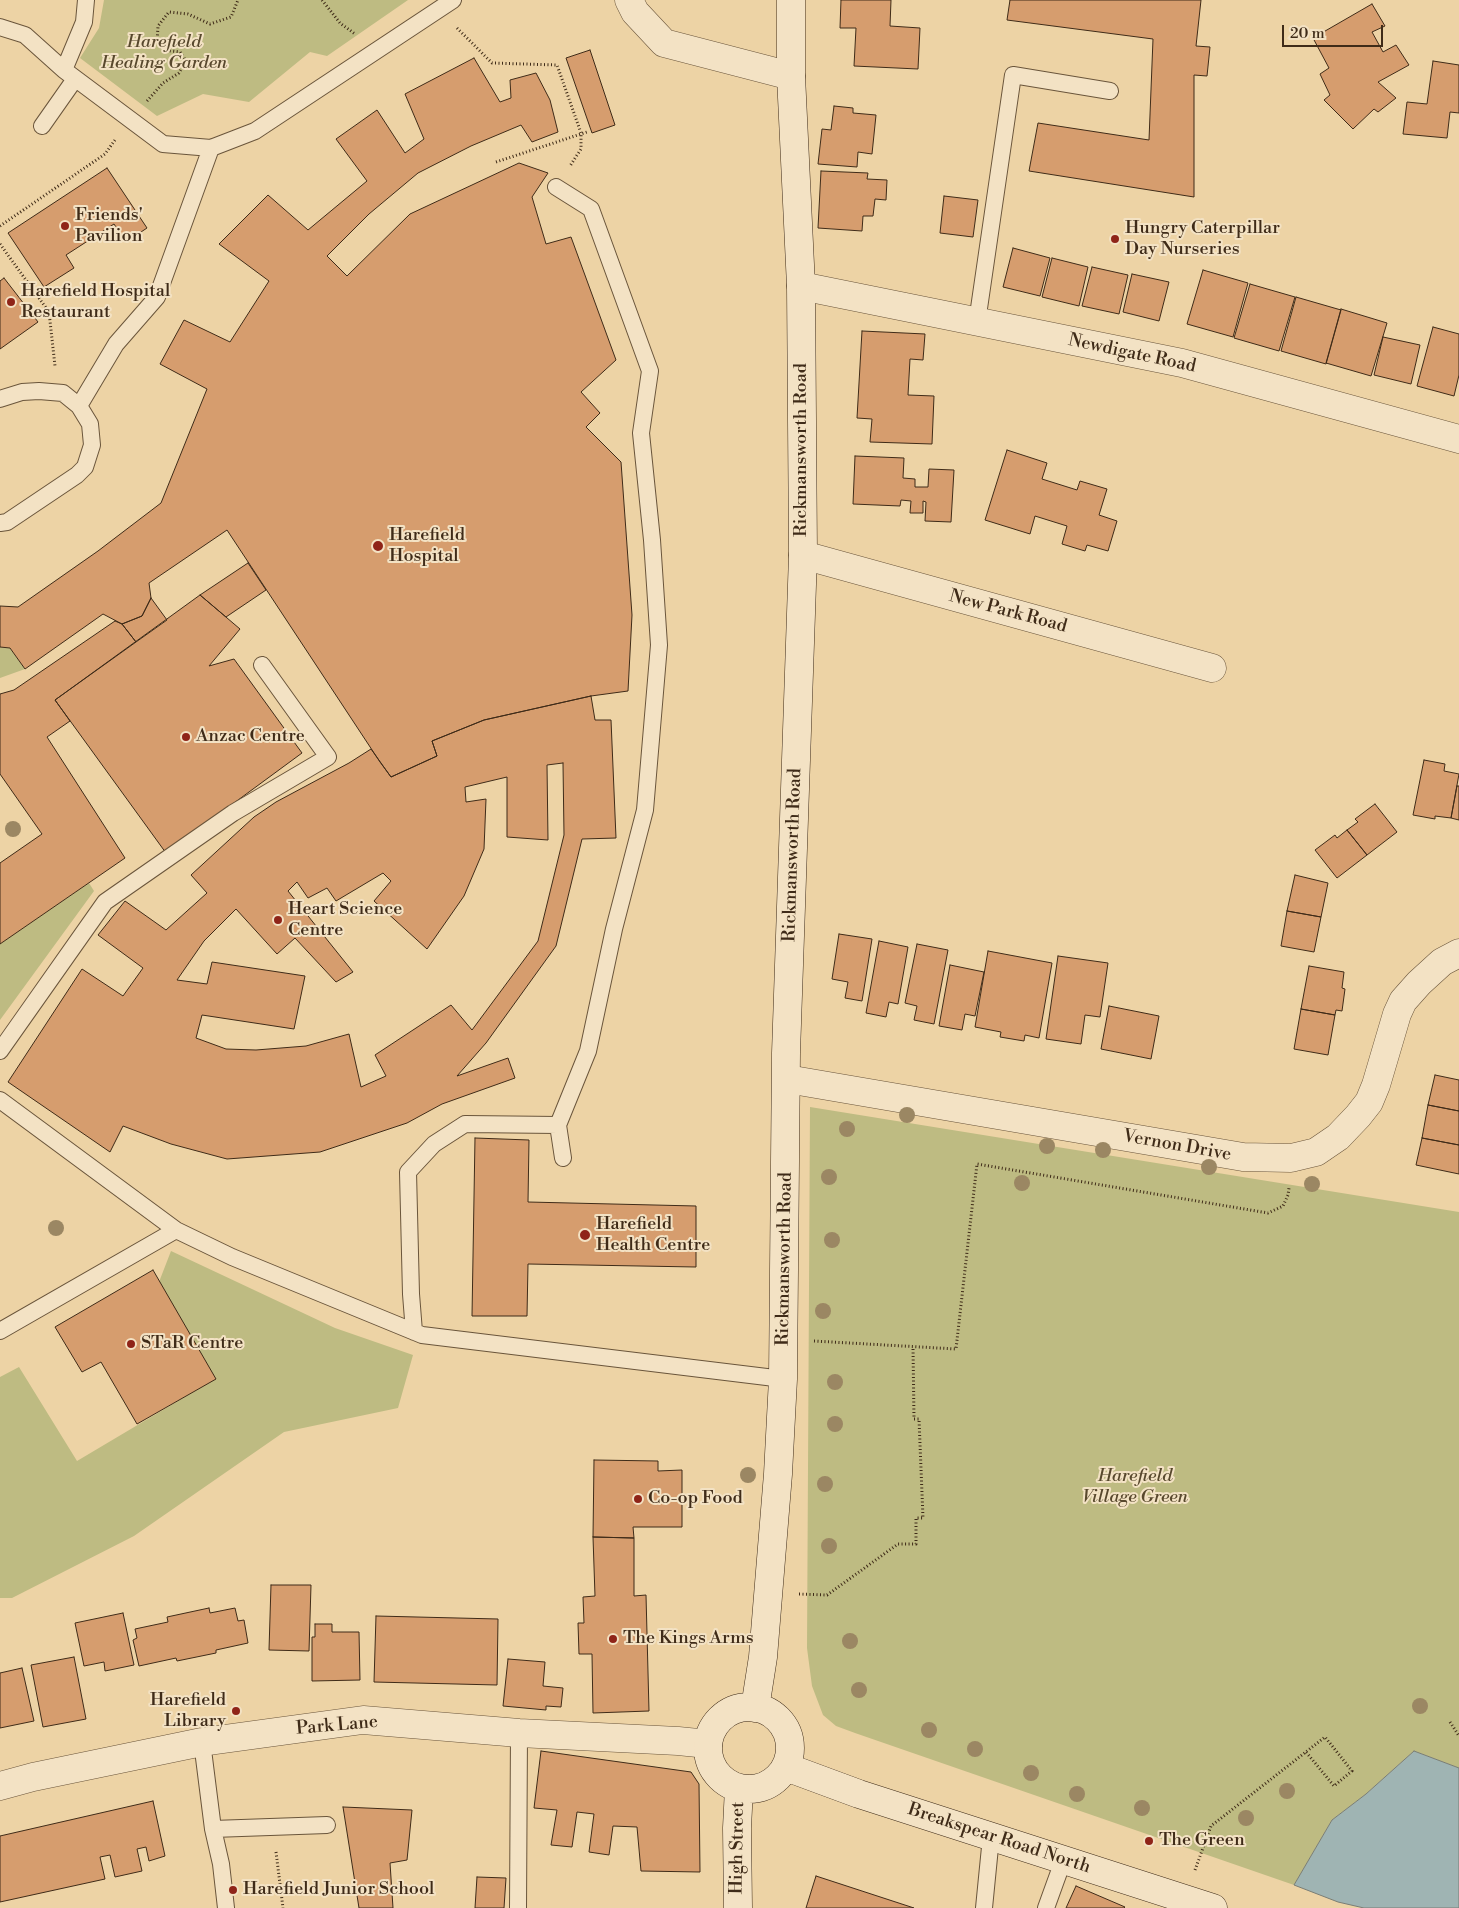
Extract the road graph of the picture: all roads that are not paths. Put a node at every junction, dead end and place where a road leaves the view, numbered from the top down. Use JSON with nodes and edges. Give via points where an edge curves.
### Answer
{"nodes":[{"id":1,"x":86,"y":0,"type":"edge"},
{"id":2,"x":453,"y":0,"type":"edge"},
{"id":3,"x":628,"y":0,"type":"edge"},
{"id":4,"x":791,"y":0,"type":"edge"},
{"id":5,"x":436,"y":5,"type":"edge"},
{"id":6,"x":1,"y":24,"type":"edge"},
{"id":7,"x":70,"y":74,"type":"junction"},
{"id":8,"x":791,"y":76,"type":"junction"},
{"id":9,"x":1110,"y":92,"type":"dead end"},
{"id":10,"x":42,"y":126,"type":"dead end"},
{"id":11,"x":211,"y":148,"type":"junction"},
{"id":12,"x":556,"y":187,"type":"road end"},
{"id":13,"x":801,"y":286,"type":"junction"},
{"id":14,"x":977,"y":322,"type":"junction"},
{"id":15,"x":0,"y":399,"type":"edge"},
{"id":16,"x":79,"y":406,"type":"junction"},
{"id":17,"x":1459,"y":440,"type":"edge"},
{"id":18,"x":0,"y":523,"type":"edge"},
{"id":19,"x":803,"y":556,"type":"junction"},
{"id":20,"x":262,"y":665,"type":"dead end"},
{"id":21,"x":1212,"y":668,"type":"dead end"},
{"id":22,"x":1459,"y":953,"type":"edge"},
{"id":23,"x":0,"y":1051,"type":"edge"},
{"id":24,"x":787,"y":1079,"type":"junction"},
{"id":25,"x":0,"y":1100,"type":"edge"},
{"id":26,"x":558,"y":1125,"type":"junction"},
{"id":27,"x":563,"y":1158,"type":"dead end"},
{"id":28,"x":176,"y":1230,"type":"junction"},
{"id":29,"x":0,"y":1332,"type":"edge"},
{"id":30,"x":414,"y":1332,"type":"junction"},
{"id":31,"x":783,"y":1379,"type":"junction"},
{"id":32,"x":755,"y":1708,"type":"junction"},
{"id":33,"x":519,"y":1733,"type":"junction"},
{"id":34,"x":202,"y":1742,"type":"junction"},
{"id":35,"x":708,"y":1744,"type":"junction"},
{"id":36,"x":786,"y":1767,"type":"junction"},
{"id":37,"x":0,"y":1786,"type":"edge"},
{"id":38,"x":739,"y":1788,"type":"junction"},
{"id":39,"x":328,"y":1824,"type":"dead end"},
{"id":40,"x":213,"y":1829,"type":"junction"},
{"id":41,"x":991,"y":1837,"type":"junction"},
{"id":42,"x":1063,"y":1861,"type":"junction"},
{"id":43,"x":226,"y":1908,"type":"edge"},
{"id":44,"x":518,"y":1908,"type":"edge"},
{"id":45,"x":738,"y":1908,"type":"edge"},
{"id":46,"x":984,"y":1908,"type":"edge"},
{"id":47,"x":1046,"y":1908,"type":"edge"},
{"id":48,"x":1213,"y":1908,"type":"edge"}],
"edges":[{"from":1,"to":7,"type":"lane","via":[[84,22]]},
{"from":2,"to":5,"type":"lane"},
{"from":3,"to":8,"type":"street","via":[[664,43]]},
{"from":4,"to":8,"type":"street","name":"Rickmansworth Road"},
{"from":5,"to":11,"type":"lane","via":[[378,50],[255,131]]},
{"from":6,"to":7,"type":"lane","via":[[25,35]]},
{"from":7,"to":10,"type":"lane"},
{"from":7,"to":11,"type":"lane","via":[[163,144]]},
{"from":8,"to":13,"type":"street","name":"Rickmansworth Road"},
{"from":9,"to":14,"type":"lane","via":[[1013,75]]},
{"from":11,"to":16,"type":"lane","via":[[157,297],[116,344]]},
{"from":12,"to":26,"type":"lane","via":[[591,209],[650,371],[641,433],[659,645],[645,810],[614,929],[588,1051]]},
{"from":13,"to":14,"type":"street","name":"Newdigate Road"},
{"from":13,"to":19,"type":"street","name":"Rickmansworth Road"},
{"from":14,"to":17,"type":"street","name":"Newdigate Road","via":[[1182,363]]},
{"from":15,"to":16,"type":"lane","via":[[39,391],[63,394]]},
{"from":16,"to":18,"type":"lane","via":[[90,424],[92,445],[86,467],[7,522]]},
{"from":19,"to":21,"type":"street","name":"New Park Road"},
{"from":19,"to":24,"type":"street","name":"Rickmansworth Road"},
{"from":20,"to":23,"type":"lane","via":[[328,757],[233,813],[105,902]]},
{"from":22,"to":24,"type":"street","name":"Vernon Drive","via":[[1442,962],[1404,1001],[1369,1102],[1354,1122],[1316,1152],[1291,1158],[1243,1157]]},
{"from":24,"to":31,"type":"street","name":"Rickmansworth Road"},
{"from":25,"to":28,"type":"lane"},
{"from":26,"to":27,"type":"lane"},
{"from":26,"to":30,"type":"lane","via":[[465,1124],[434,1144],[408,1172]]},
{"from":28,"to":29,"type":"lane"},
{"from":28,"to":30,"type":"lane","via":[[232,1257]]},
{"from":30,"to":31,"type":"lane"},
{"from":31,"to":32,"type":"street","name":"Rickmansworth Road","via":[[763,1657]]},
{"from":32,"to":35,"type":"street","via":[[729,1713],[719,1721]]},
{"from":32,"to":36,"type":"street","via":[[773,1715],[786,1729],[790,1747]]},
{"from":33,"to":34,"type":"street","name":"Park Lane","via":[[363,1720]]},
{"from":33,"to":35,"type":"street","name":"Park Lane"},
{"from":33,"to":44,"type":"lane"},
{"from":34,"to":37,"type":"street","name":"Park Lane","via":[[33,1776]]},
{"from":34,"to":40,"type":"lane"},
{"from":35,"to":38,"type":"street","via":[[713,1767],[729,1784]]},
{"from":36,"to":38,"type":"street","via":[[766,1785],[753,1789]]},
{"from":36,"to":41,"type":"street","name":"Breakspear Road North"},
{"from":38,"to":45,"type":"street","name":"High Street"},
{"from":39,"to":40,"type":"lane"},
{"from":40,"to":43,"type":"lane"},
{"from":41,"to":42,"type":"street","name":"Breakspear Road North"},
{"from":41,"to":46,"type":"lane"},
{"from":42,"to":47,"type":"lane"},
{"from":42,"to":48,"type":"street","name":"Breakspear Road North"}]}
